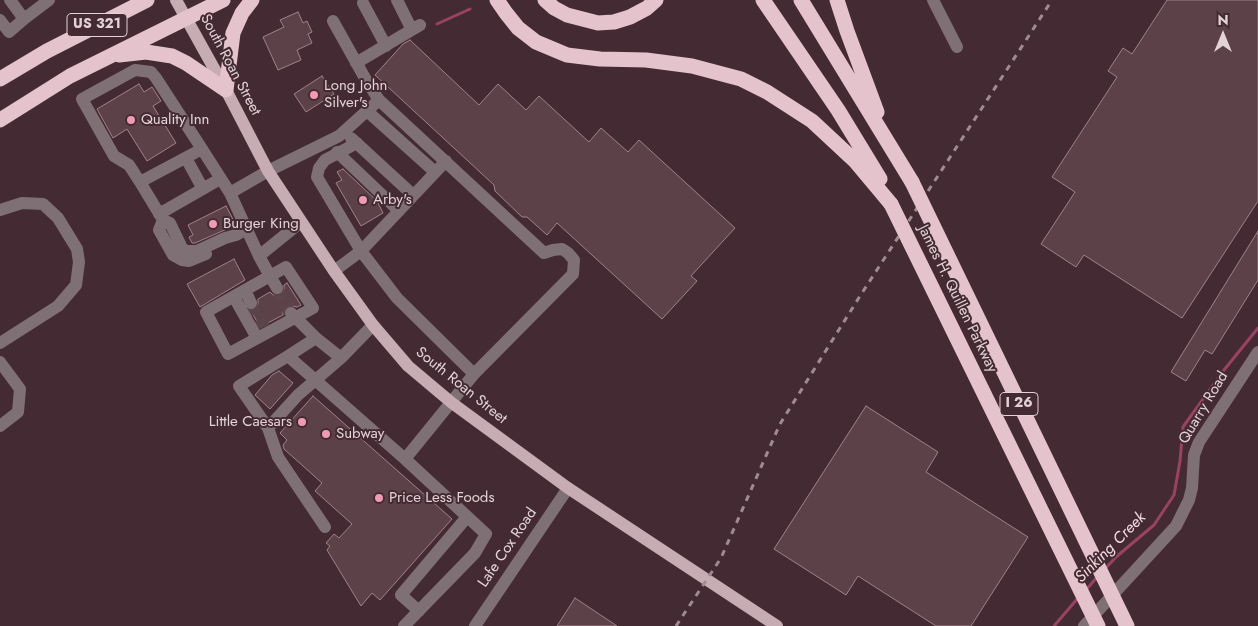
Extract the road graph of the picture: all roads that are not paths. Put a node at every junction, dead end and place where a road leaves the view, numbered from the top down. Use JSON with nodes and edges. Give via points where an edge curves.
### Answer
{"nodes":[{"id":1,"x":10,"y":0,"type":"edge"},
{"id":2,"x":49,"y":0,"type":"edge"},
{"id":3,"x":147,"y":0,"type":"edge"},
{"id":4,"x":176,"y":0,"type":"edge"},
{"id":5,"x":223,"y":0,"type":"edge"},
{"id":6,"x":252,"y":0,"type":"edge"},
{"id":7,"x":397,"y":0,"type":"edge"},
{"id":8,"x":497,"y":0,"type":"edge"},
{"id":9,"x":545,"y":0,"type":"edge"},
{"id":10,"x":656,"y":0,"type":"edge"},
{"id":11,"x":763,"y":0,"type":"edge"},
{"id":12,"x":800,"y":0,"type":"edge"},
{"id":13,"x":838,"y":0,"type":"edge"},
{"id":14,"x":933,"y":0,"type":"edge"},
{"id":15,"x":363,"y":3,"type":"dead end"},
{"id":16,"x":186,"y":17,"type":"junction"},
{"id":17,"x":24,"y":19,"type":"junction"},
{"id":18,"x":0,"y":20,"type":"edge"},
{"id":19,"x":333,"y":20,"type":"dead end"},
{"id":20,"x":4,"y":35,"type":"edge"},
{"id":21,"x":386,"y":46,"type":"junction"},
{"id":22,"x":957,"y":47,"type":"dead end"},
{"id":23,"x":105,"y":57,"type":"junction"},
{"id":24,"x":356,"y":63,"type":"junction"},
{"id":25,"x":22,"y":66,"type":"junction"},
{"id":26,"x":0,"y":68,"type":"edge"},
{"id":27,"x":0,"y":79,"type":"edge"},
{"id":28,"x":226,"y":90,"type":"junction"},
{"id":29,"x":379,"y":100,"type":"junction"},
{"id":30,"x":367,"y":111,"type":"junction"},
{"id":31,"x":0,"y":120,"type":"edge"},
{"id":32,"x":344,"y":132,"type":"junction"},
{"id":33,"x":357,"y":143,"type":"junction"},
{"id":34,"x":889,"y":144,"type":"junction"},
{"id":35,"x":202,"y":149,"type":"junction"},
{"id":36,"x":337,"y":152,"type":"junction"},
{"id":37,"x":186,"y":158,"type":"junction"},
{"id":38,"x":446,"y":161,"type":"junction"},
{"id":39,"x":268,"y":172,"type":"junction"},
{"id":40,"x":435,"y":172,"type":"junction"},
{"id":41,"x":220,"y":178,"type":"junction"},
{"id":42,"x":140,"y":182,"type":"junction"},
{"id":43,"x":203,"y":189,"type":"junction"},
{"id":44,"x":230,"y":194,"type":"junction"},
{"id":45,"x":413,"y":196,"type":"junction"},
{"id":46,"x":891,"y":204,"type":"junction"},
{"id":47,"x":0,"y":210,"type":"edge"},
{"id":48,"x":399,"y":211,"type":"junction"},
{"id":49,"x":161,"y":217,"type":"junction"},
{"id":50,"x":302,"y":222,"type":"junction"},
{"id":51,"x":241,"y":232,"type":"junction"},
{"id":52,"x":361,"y":251,"type":"junction"},
{"id":53,"x":259,"y":256,"type":"junction"},
{"id":54,"x":334,"y":271,"type":"junction"},
{"id":55,"x":270,"y":276,"type":"junction"},
{"id":56,"x":277,"y":288,"type":"tunnel mouth"},
{"id":57,"x":240,"y":293,"type":"junction"},
{"id":58,"x":251,"y":303,"type":"tunnel mouth"},
{"id":59,"x":293,"y":315,"type":"junction"},
{"id":60,"x":374,"y":325,"type":"junction"},
{"id":61,"x":263,"y":333,"type":"junction"},
{"id":62,"x":316,"y":338,"type":"junction"},
{"id":63,"x":0,"y":343,"type":"edge"},
{"id":64,"x":1258,"y":352,"type":"edge"},
{"id":65,"x":288,"y":356,"type":"junction"},
{"id":66,"x":342,"y":358,"type":"junction"},
{"id":67,"x":0,"y":362,"type":"edge"},
{"id":68,"x":474,"y":374,"type":"junction"},
{"id":69,"x":317,"y":380,"type":"junction"},
{"id":70,"x":452,"y":402,"type":"junction"},
{"id":71,"x":0,"y":426,"type":"edge"},
{"id":72,"x":268,"y":428,"type":"junction"},
{"id":73,"x":405,"y":459,"type":"junction"},
{"id":74,"x":568,"y":488,"type":"junction"},
{"id":75,"x":467,"y":517,"type":"junction"},
{"id":76,"x":325,"y":527,"type":"dead end"},
{"id":77,"x":419,"y":610,"type":"junction"},
{"id":78,"x":404,"y":626,"type":"edge"},
{"id":79,"x":475,"y":626,"type":"edge"},
{"id":80,"x":777,"y":626,"type":"edge"},
{"id":81,"x":1084,"y":626,"type":"edge"},
{"id":82,"x":1098,"y":626,"type":"edge"},
{"id":83,"x":1127,"y":626,"type":"edge"}],
"edges":[{"from":1,"to":17,"type":"street"},
{"from":2,"to":17,"type":"street"},
{"from":3,"to":25,"type":"highway","number":"US 321"},
{"from":4,"to":16,"type":"main road","name":"South Roan Street"},
{"from":5,"to":16,"type":"highway","number":"US 321"},
{"from":6,"to":28,"type":"highway","via":[[233,33]]},
{"from":7,"to":21,"type":"street","via":[[416,27]]},
{"from":8,"to":46,"type":"highway","via":[[518,28],[536,42],[567,55],[692,66],[741,79],[791,106],[819,126],[855,161]]},
{"from":9,"to":10,"type":"highway","via":[[567,15],[598,23],[630,17]]},
{"from":11,"to":46,"type":"highway","name":"James H. Quillen Parkway","number":"I 26","via":[[859,144]]},
{"from":12,"to":34,"type":"highway","name":"James H. Quillen Parkway","number":"I 26"},
{"from":13,"to":34,"type":"highway"},
{"from":14,"to":22,"type":"street"},
{"from":15,"to":21,"type":"street"},
{"from":16,"to":23,"type":"highway","number":"US 321"},
{"from":16,"to":28,"type":"main road","name":"South Roan Street"},
{"from":17,"to":20,"type":"street"},
{"from":18,"to":20,"type":"street"},
{"from":19,"to":24,"type":"street"},
{"from":21,"to":24,"type":"street"},
{"from":23,"to":28,"type":"highway","via":[[146,52],[172,56]]},
{"from":23,"to":31,"type":"highway","number":"US 321"},
{"from":24,"to":29,"type":"street"},
{"from":25,"to":26,"type":"street"},
{"from":25,"to":27,"type":"highway","number":"US 321"},
{"from":28,"to":39,"type":"main road","name":"South Roan Street"},
{"from":29,"to":30,"type":"street"},
{"from":29,"to":38,"type":"street"},
{"from":30,"to":32,"type":"street"},
{"from":30,"to":40,"type":"street"},
{"from":32,"to":33,"type":"street"},
{"from":32,"to":39,"type":"street"},
{"from":33,"to":36,"type":"street"},
{"from":33,"to":45,"type":"street"},
{"from":34,"to":83,"type":"highway","name":"James H. Quillen Parkway","number":"I 26","bridge":true,"via":[[912,182]]},
{"from":35,"to":37,"type":"street"},
{"from":35,"to":41,"type":"street"},
{"from":35,"to":42,"type":"street","via":[[151,72],[135,70],[82,99],[114,156],[129,166]]},
{"from":36,"to":48,"type":"street"},
{"from":36,"to":52,"type":"street","via":[[318,168],[317,177]]},
{"from":37,"to":42,"type":"street"},
{"from":37,"to":43,"type":"street"},
{"from":38,"to":40,"type":"street"},
{"from":38,"to":68,"type":"street","via":[[544,253],[562,249],[574,260],[572,274]]},
{"from":39,"to":44,"type":"street"},
{"from":39,"to":50,"type":"main road","name":"South Roan Street"},
{"from":40,"to":45,"type":"street"},
{"from":41,"to":43,"type":"street"},
{"from":41,"to":44,"type":"street"},
{"from":42,"to":49,"type":"street"},
{"from":43,"to":49,"type":"street"},
{"from":44,"to":51,"type":"street"},
{"from":45,"to":48,"type":"street"},
{"from":46,"to":82,"type":"highway","name":"James H. Quillen Parkway","number":"I 26","bridge":true},
{"from":47,"to":63,"type":"street","via":[[22,203],[43,204],[58,218],[77,249],[79,262],[76,285],[58,306]]},
{"from":48,"to":52,"type":"street"},
{"from":49,"to":51,"type":"street","via":[[159,230],[173,255],[182,260],[193,260],[230,244]]},
{"from":50,"to":53,"type":"street"},
{"from":50,"to":54,"type":"main road","name":"South Roan Street"},
{"from":51,"to":53,"type":"street"},
{"from":52,"to":54,"type":"street"},
{"from":52,"to":68,"type":"street","via":[[397,298]]},
{"from":53,"to":55,"type":"street"},
{"from":54,"to":60,"type":"main road","name":"South Roan Street"},
{"from":55,"to":56,"type":"street"},
{"from":55,"to":57,"type":"street"},
{"from":55,"to":59,"type":"street","via":[[286,267],[312,308]]},
{"from":57,"to":58,"type":"street"},
{"from":57,"to":61,"type":"street"},
{"from":57,"to":61,"type":"street","via":[[206,312],[228,354]]},
{"from":59,"to":61,"type":"street"},
{"from":59,"to":62,"type":"street"},
{"from":60,"to":66,"type":"street"},
{"from":60,"to":70,"type":"main road","name":"South Roan Street","via":[[408,366]]},
{"from":62,"to":65,"type":"street"},
{"from":62,"to":66,"type":"street"},
{"from":64,"to":81,"type":"street","name":"Quarry Road","via":[[1199,442],[1194,455],[1189,500],[1176,526]]},
{"from":65,"to":69,"type":"street"},
{"from":65,"to":72,"type":"street","via":[[239,386]]},
{"from":66,"to":69,"type":"street"},
{"from":67,"to":71,"type":"street","via":[[20,388],[18,412]]},
{"from":68,"to":70,"type":"street"},
{"from":69,"to":72,"type":"street"},
{"from":69,"to":73,"type":"street"},
{"from":70,"to":73,"type":"street"},
{"from":70,"to":74,"type":"main road","name":"South Roan Street"},
{"from":72,"to":76,"type":"street","via":[[278,457]]},
{"from":73,"to":75,"type":"street"},
{"from":74,"to":79,"type":"street","name":"Lafe Cox Road"},
{"from":74,"to":80,"type":"main road","name":"South Roan Street"},
{"from":75,"to":77,"type":"street","via":[[402,595]]},
{"from":75,"to":77,"type":"street","via":[[486,534],[475,553]]},
{"from":77,"to":78,"type":"street"}]}
